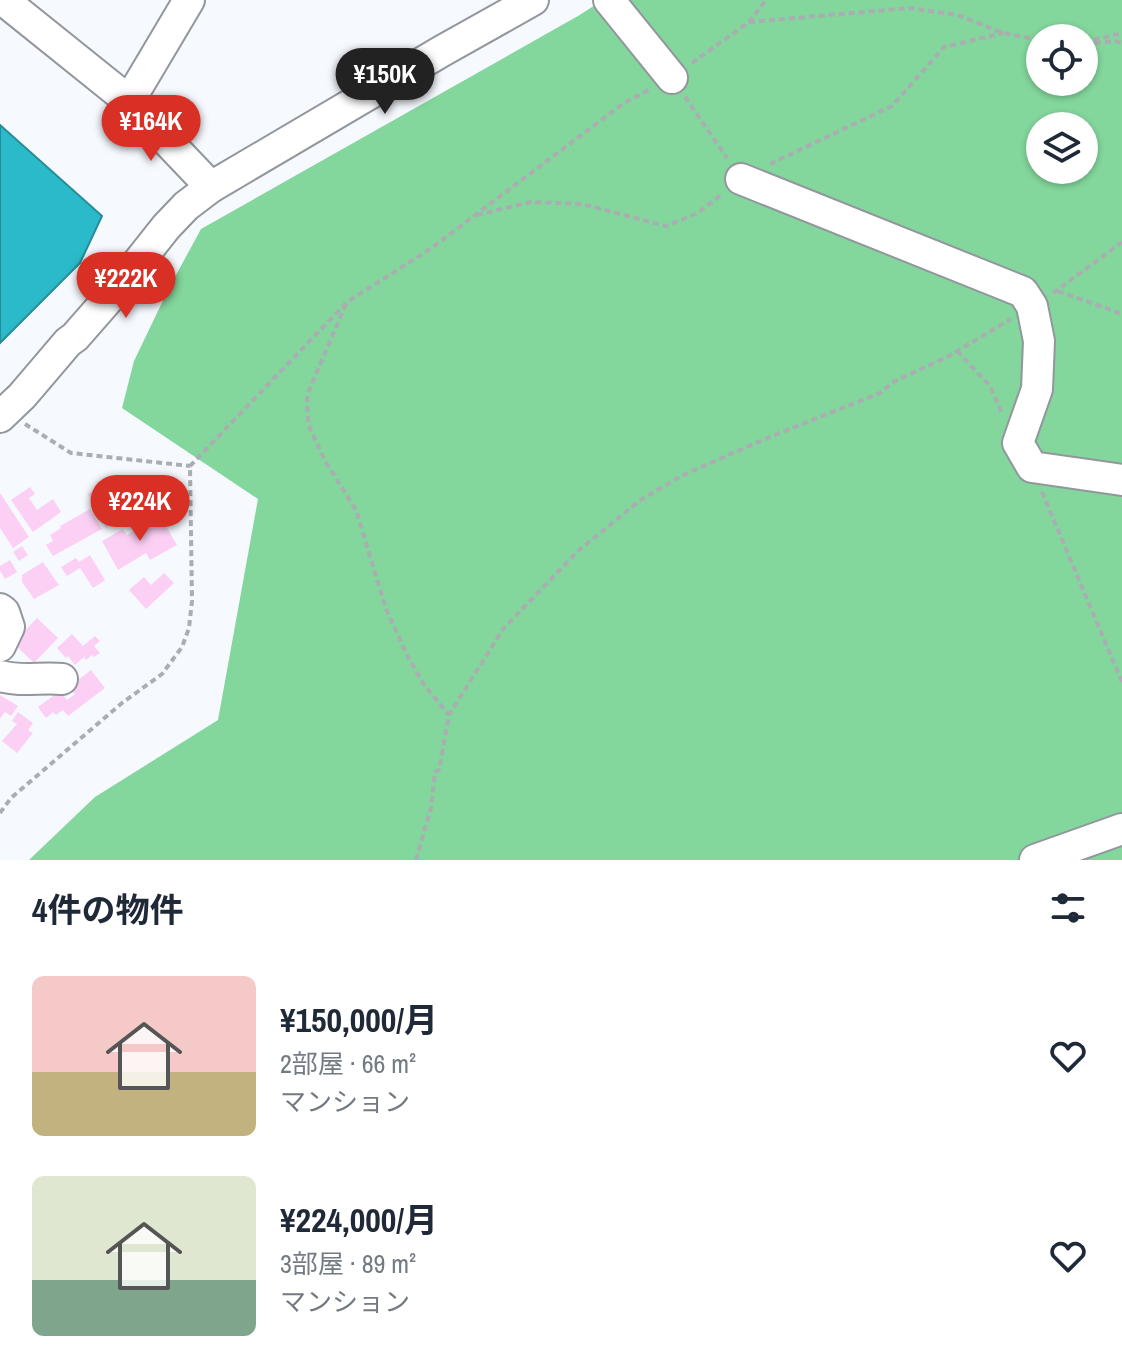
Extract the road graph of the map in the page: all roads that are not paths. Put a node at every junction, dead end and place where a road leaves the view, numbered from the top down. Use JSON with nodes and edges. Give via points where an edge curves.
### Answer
{"nodes":[{"id":1,"x":9,"y":0,"type":"edge"},
{"id":2,"x":189,"y":0,"type":"edge"},
{"id":3,"x":533,"y":0,"type":"edge"},
{"id":4,"x":609,"y":0,"type":"edge"},
{"id":5,"x":672,"y":78,"type":"road end"},
{"id":6,"x":129,"y":101,"type":"junction"},
{"id":7,"x":741,"y":179,"type":"road end"},
{"id":8,"x":211,"y":187,"type":"junction"},
{"id":9,"x":3,"y":414,"type":"edge"},
{"id":10,"x":1122,"y":480,"type":"edge"},
{"id":11,"x":0,"y":609,"type":"edge"},
{"id":12,"x":0,"y":646,"type":"edge"},
{"id":13,"x":0,"y":676,"type":"edge"},
{"id":14,"x":62,"y":679,"type":"dead end"},
{"id":15,"x":1122,"y":829,"type":"edge"},
{"id":16,"x":1035,"y":860,"type":"edge"}],
"edges":[{"from":1,"to":6,"type":"street"},
{"from":2,"to":6,"type":"street"},
{"from":3,"to":8,"type":"street"},
{"from":4,"to":5,"type":"street"},
{"from":6,"to":8,"type":"street"},
{"from":7,"to":10,"type":"street","via":[[1023,292],[1032,306],[1039,341],[1037,389],[1018,443],[1032,467]]},
{"from":8,"to":9,"type":"street","via":[[166,227]]},
{"from":11,"to":12,"type":"street","via":[[9,627]]},
{"from":13,"to":14,"type":"street"},
{"from":15,"to":16,"type":"street"}]}
